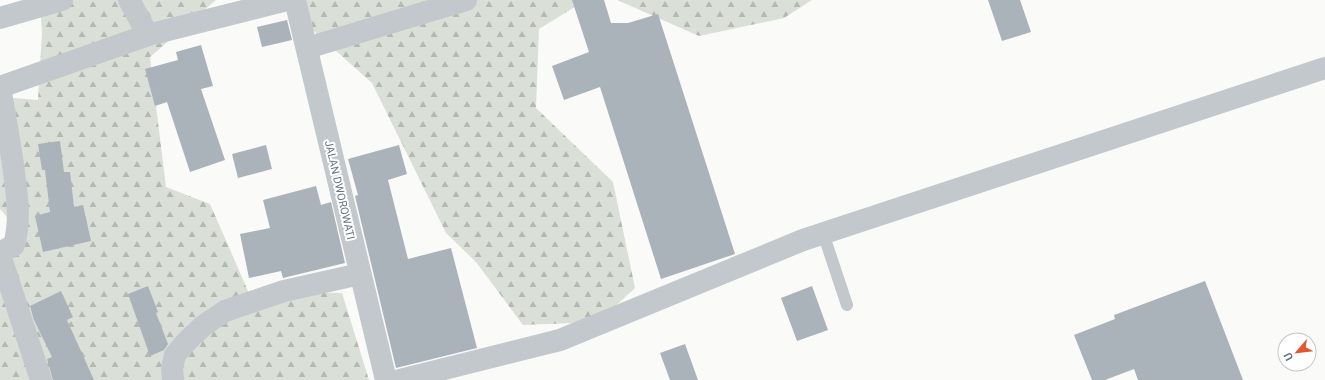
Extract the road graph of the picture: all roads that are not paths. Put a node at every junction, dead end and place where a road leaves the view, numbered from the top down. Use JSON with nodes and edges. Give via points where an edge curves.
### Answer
{"nodes":[{"id":1,"x":62,"y":0,"type":"edge"},
{"id":2,"x":129,"y":0,"type":"edge"},
{"id":3,"x":287,"y":0,"type":"edge"},
{"id":4,"x":295,"y":0,"type":"edge"},
{"id":5,"x":466,"y":0,"type":"edge"},
{"id":6,"x":0,"y":18,"type":"edge"},
{"id":7,"x":148,"y":35,"type":"junction"},
{"id":8,"x":306,"y":48,"type":"junction"},
{"id":9,"x":1325,"y":68,"type":"edge"},
{"id":10,"x":0,"y":87,"type":"edge"},
{"id":11,"x":823,"y":233,"type":"junction"},
{"id":12,"x":0,"y":254,"type":"edge"},
{"id":13,"x":360,"y":274,"type":"junction"},
{"id":14,"x":846,"y":305,"type":"dead end"},
{"id":15,"x":41,"y":380,"type":"edge"},
{"id":16,"x":173,"y":380,"type":"edge"},
{"id":17,"x":386,"y":380,"type":"edge"},
{"id":18,"x":400,"y":380,"type":"edge"}],
"edges":[{"from":1,"to":6,"type":"street"},
{"from":2,"to":7,"type":"street"},
{"from":3,"to":7,"type":"street"},
{"from":4,"to":8,"type":"street","name":"JALAN DWOROWATI"},
{"from":5,"to":8,"type":"street"},
{"from":7,"to":10,"type":"street"},
{"from":8,"to":13,"type":"street","name":"JALAN DWOROWATI"},
{"from":9,"to":11,"type":"street"},
{"from":10,"to":12,"type":"street","via":[[18,203],[18,231],[14,245]]},
{"from":11,"to":14,"type":"lane"},
{"from":11,"to":18,"type":"street","via":[[560,340]]},
{"from":12,"to":15,"type":"street"},
{"from":13,"to":16,"type":"street","via":[[284,291],[225,311],[203,326],[175,355]]},
{"from":13,"to":17,"type":"street","name":"JALAN DWOROWATI"}]}
